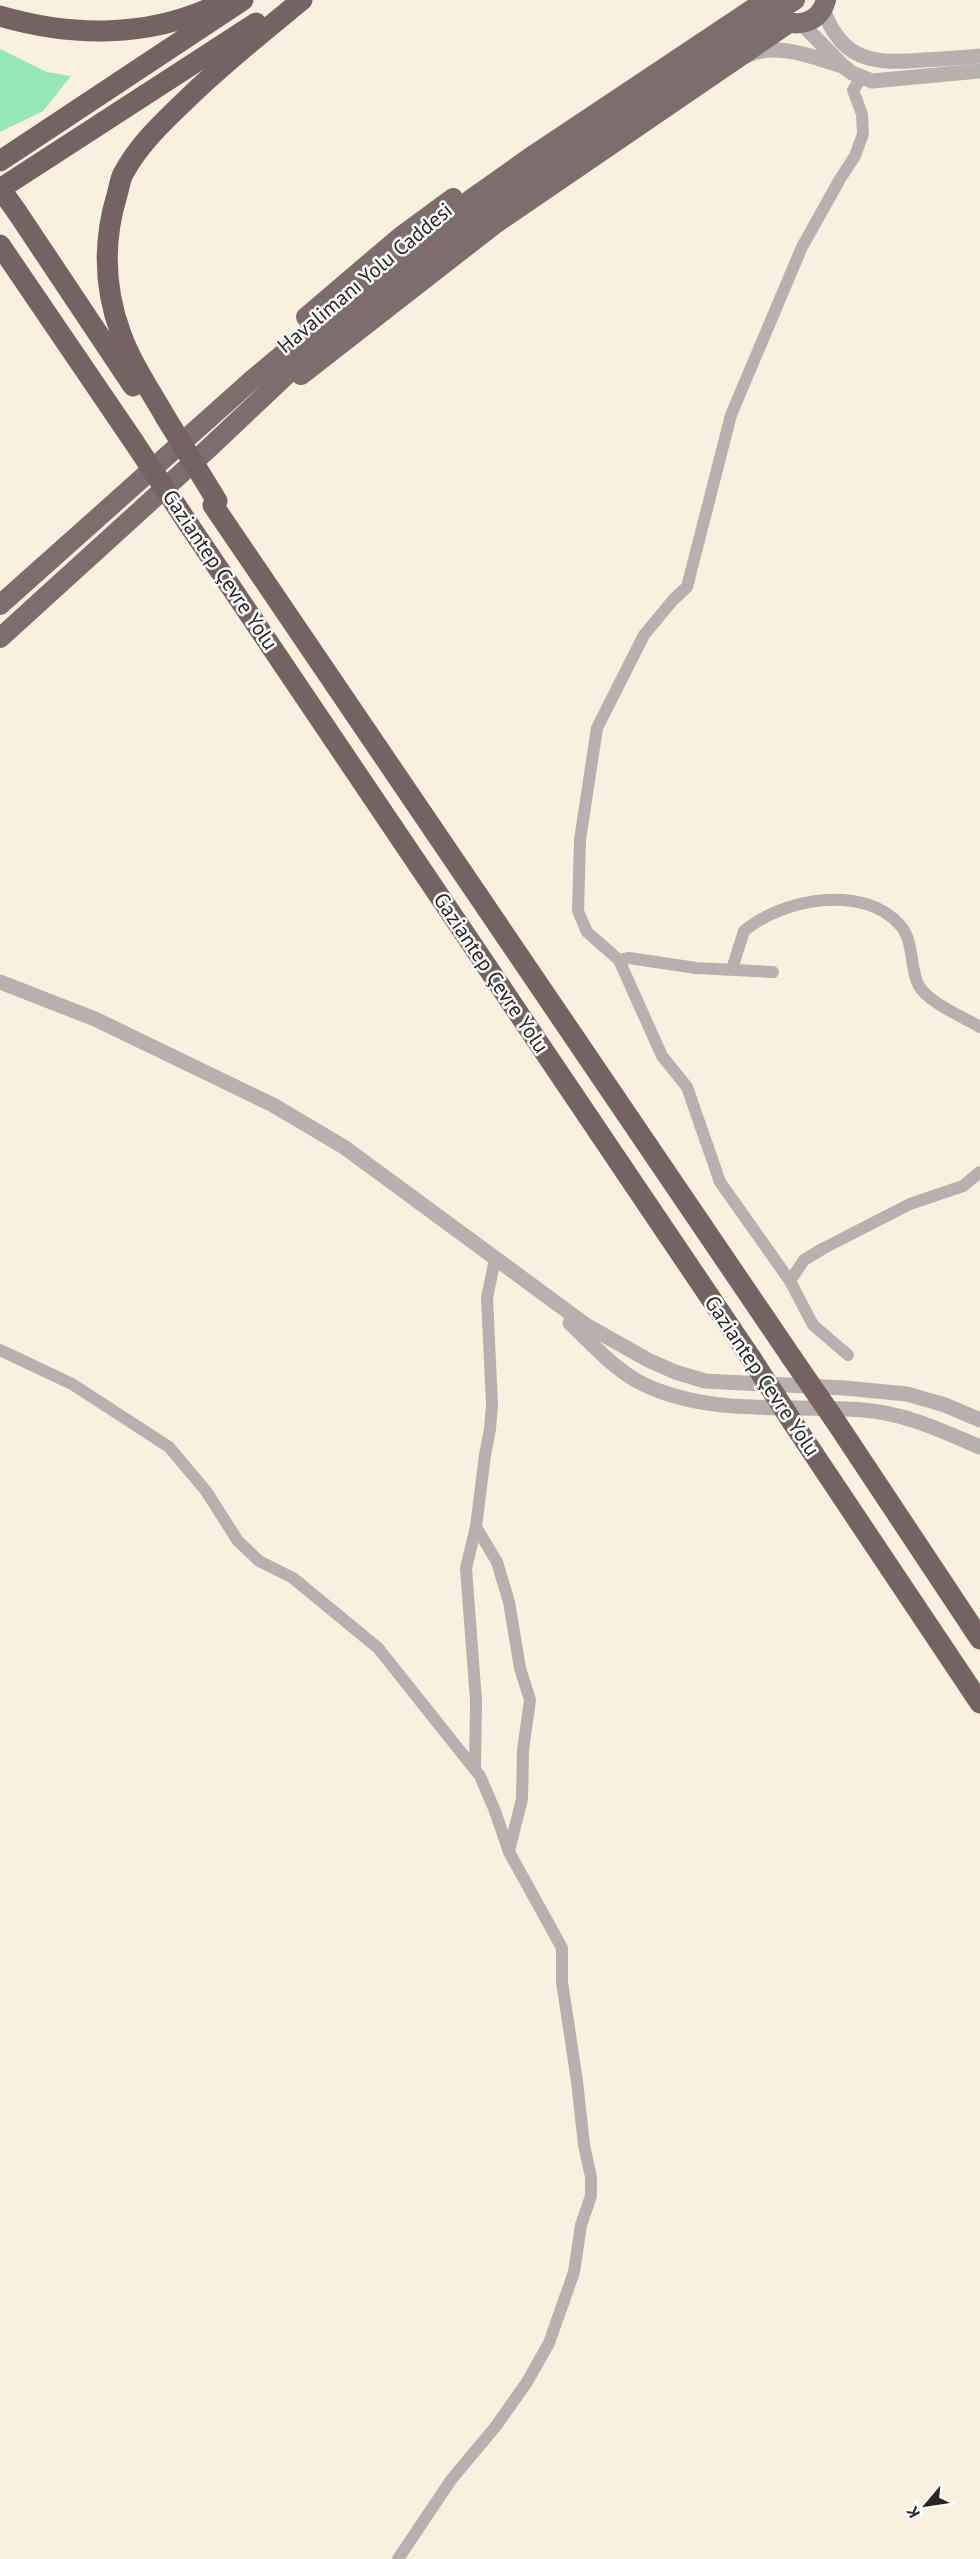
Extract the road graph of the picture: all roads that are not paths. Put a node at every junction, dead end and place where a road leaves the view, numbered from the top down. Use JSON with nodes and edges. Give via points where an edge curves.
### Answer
{"nodes":[{"id":1,"x":228,"y":0,"type":"edge"},
{"id":2,"x":243,"y":0,"type":"edge"},
{"id":3,"x":291,"y":0,"type":"edge"},
{"id":4,"x":302,"y":0,"type":"edge"},
{"id":5,"x":742,"y":0,"type":"edge"},
{"id":6,"x":767,"y":0,"type":"edge"},
{"id":7,"x":795,"y":0,"type":"edge"},
{"id":8,"x":825,"y":4,"type":"edge"},
{"id":9,"x":0,"y":16,"type":"edge"},
{"id":10,"x":795,"y":23,"type":"junction"},
{"id":11,"x":729,"y":44,"type":"junction"},
{"id":12,"x":980,"y":56,"type":"edge"},
{"id":13,"x":843,"y":66,"type":"junction"},
{"id":14,"x":980,"y":71,"type":"edge"},
{"id":15,"x":862,"y":77,"type":"junction"},
{"id":16,"x":0,"y":161,"type":"edge"},
{"id":17,"x":0,"y":189,"type":"edge"},
{"id":18,"x":0,"y":245,"type":"edge"},
{"id":19,"x":252,"y":380,"type":"junction"},
{"id":20,"x":163,"y":422,"type":"junction"},
{"id":21,"x":0,"y":605,"type":"edge"},
{"id":22,"x":0,"y":638,"type":"edge"},
{"id":23,"x":619,"y":960,"type":"junction"},
{"id":24,"x":732,"y":969,"type":"junction"},
{"id":25,"x":773,"y":972,"type":"dead end"},
{"id":26,"x":0,"y":982,"type":"edge"},
{"id":27,"x":980,"y":1027,"type":"edge"},
{"id":28,"x":980,"y":1172,"type":"edge"},
{"id":29,"x":495,"y":1260,"type":"junction"},
{"id":30,"x":790,"y":1281,"type":"junction"},
{"id":31,"x":536,"y":1290,"type":"junction"},
{"id":32,"x":0,"y":1350,"type":"edge"},
{"id":33,"x":848,"y":1354,"type":"dead end"},
{"id":34,"x":980,"y":1420,"type":"edge"},
{"id":35,"x":980,"y":1447,"type":"edge"},
{"id":36,"x":476,"y":1527,"type":"junction"},
{"id":37,"x":980,"y":1639,"type":"edge"},
{"id":38,"x":980,"y":1703,"type":"edge"},
{"id":39,"x":475,"y":1770,"type":"junction"},
{"id":40,"x":509,"y":1852,"type":"junction"},
{"id":41,"x":398,"y":2559,"type":"edge"}],
"edges":[{"from":1,"to":9,"type":"highway","via":[[194,16],[122,31],[58,28]]},
{"from":2,"to":16,"type":"highway"},
{"from":3,"to":17,"type":"highway"},
{"from":4,"to":20,"type":"highway","via":[[165,120],[122,176],[110,218],[106,258],[110,294],[121,333]]},
{"from":5,"to":19,"type":"highway","via":[[542,134],[400,237],[297,324]]},
{"from":6,"to":10,"type":"highway","via":[[773,12]]},
{"from":6,"to":11,"type":"highway","name":"Havalimanı Yolu Caddesi"},
{"from":7,"to":11,"type":"highway","name":"Havalimanı Yolu Caddesi","bridge":true},
{"from":8,"to":10,"type":"highway","via":[[814,19]]},
{"from":8,"to":12,"type":"street","via":[[833,32],[845,46],[876,62]]},
{"from":10,"to":11,"type":"highway"},
{"from":10,"to":13,"type":"street"},
{"from":11,"to":13,"type":"street","via":[[753,52],[787,51]]},
{"from":11,"to":19,"type":"highway","name":"Havalimanı Yolu Caddesi","via":[[470,200]]},
{"from":11,"to":22,"type":"highway","name":"Havalimanı Yolu Caddesi","via":[[537,173],[408,269],[332,332]]},
{"from":13,"to":15,"type":"street"},
{"from":14,"to":15,"type":"street","via":[[872,81]]},
{"from":15,"to":23,"type":"street","via":[[853,90],[862,114],[863,134],[855,156],[802,247],[731,416],[687,587],[644,635],[597,728],[580,840],[578,911],[587,932]]},
{"from":17,"to":20,"type":"highway","name":"Gaziantep Çevre Yolu","bridge":true},
{"from":18,"to":38,"type":"highway","name":"Gaziantep Çevre Yolu","bridge":true},
{"from":19,"to":21,"type":"highway","name":"Havalimanı Yolu Caddesi"},
{"from":20,"to":37,"type":"highway","name":"Gaziantep Çevre Yolu","bridge":true,"via":[[241,546]]},
{"from":23,"to":24,"type":"street"},
{"from":23,"to":30,"type":"street","via":[[662,1056],[687,1087],[720,1182]]},
{"from":24,"to":25,"type":"street"},
{"from":24,"to":27,"type":"street","via":[[744,931],[768,916],[825,899],[865,902],[901,926],[919,987],[945,1008]]},
{"from":26,"to":29,"type":"street","via":[[95,1019],[273,1105],[344,1147]]},
{"from":28,"to":30,"type":"street","via":[[963,1186],[910,1204],[824,1248],[804,1260]]},
{"from":29,"to":31,"type":"street"},
{"from":29,"to":36,"type":"street","via":[[487,1298],[492,1404]]},
{"from":30,"to":33,"type":"street","via":[[813,1325]]},
{"from":31,"to":34,"type":"street","via":[[648,1360],[705,1381],[907,1394]]},
{"from":31,"to":35,"type":"street","via":[[607,1357],[641,1383],[682,1400],[900,1415]]},
{"from":32,"to":39,"type":"street","via":[[72,1384],[169,1447],[206,1491],[238,1541],[259,1560],[293,1578],[378,1648]]},
{"from":36,"to":39,"type":"street","via":[[466,1568],[476,1701]]},
{"from":36,"to":40,"type":"street","via":[[497,1562],[530,1700],[522,1799]]},
{"from":39,"to":40,"type":"street"},
{"from":40,"to":41,"type":"street","via":[[562,1948],[562,1982],[591,2196],[581,2225],[574,2272],[549,2343],[527,2382],[451,2480]]}]}
